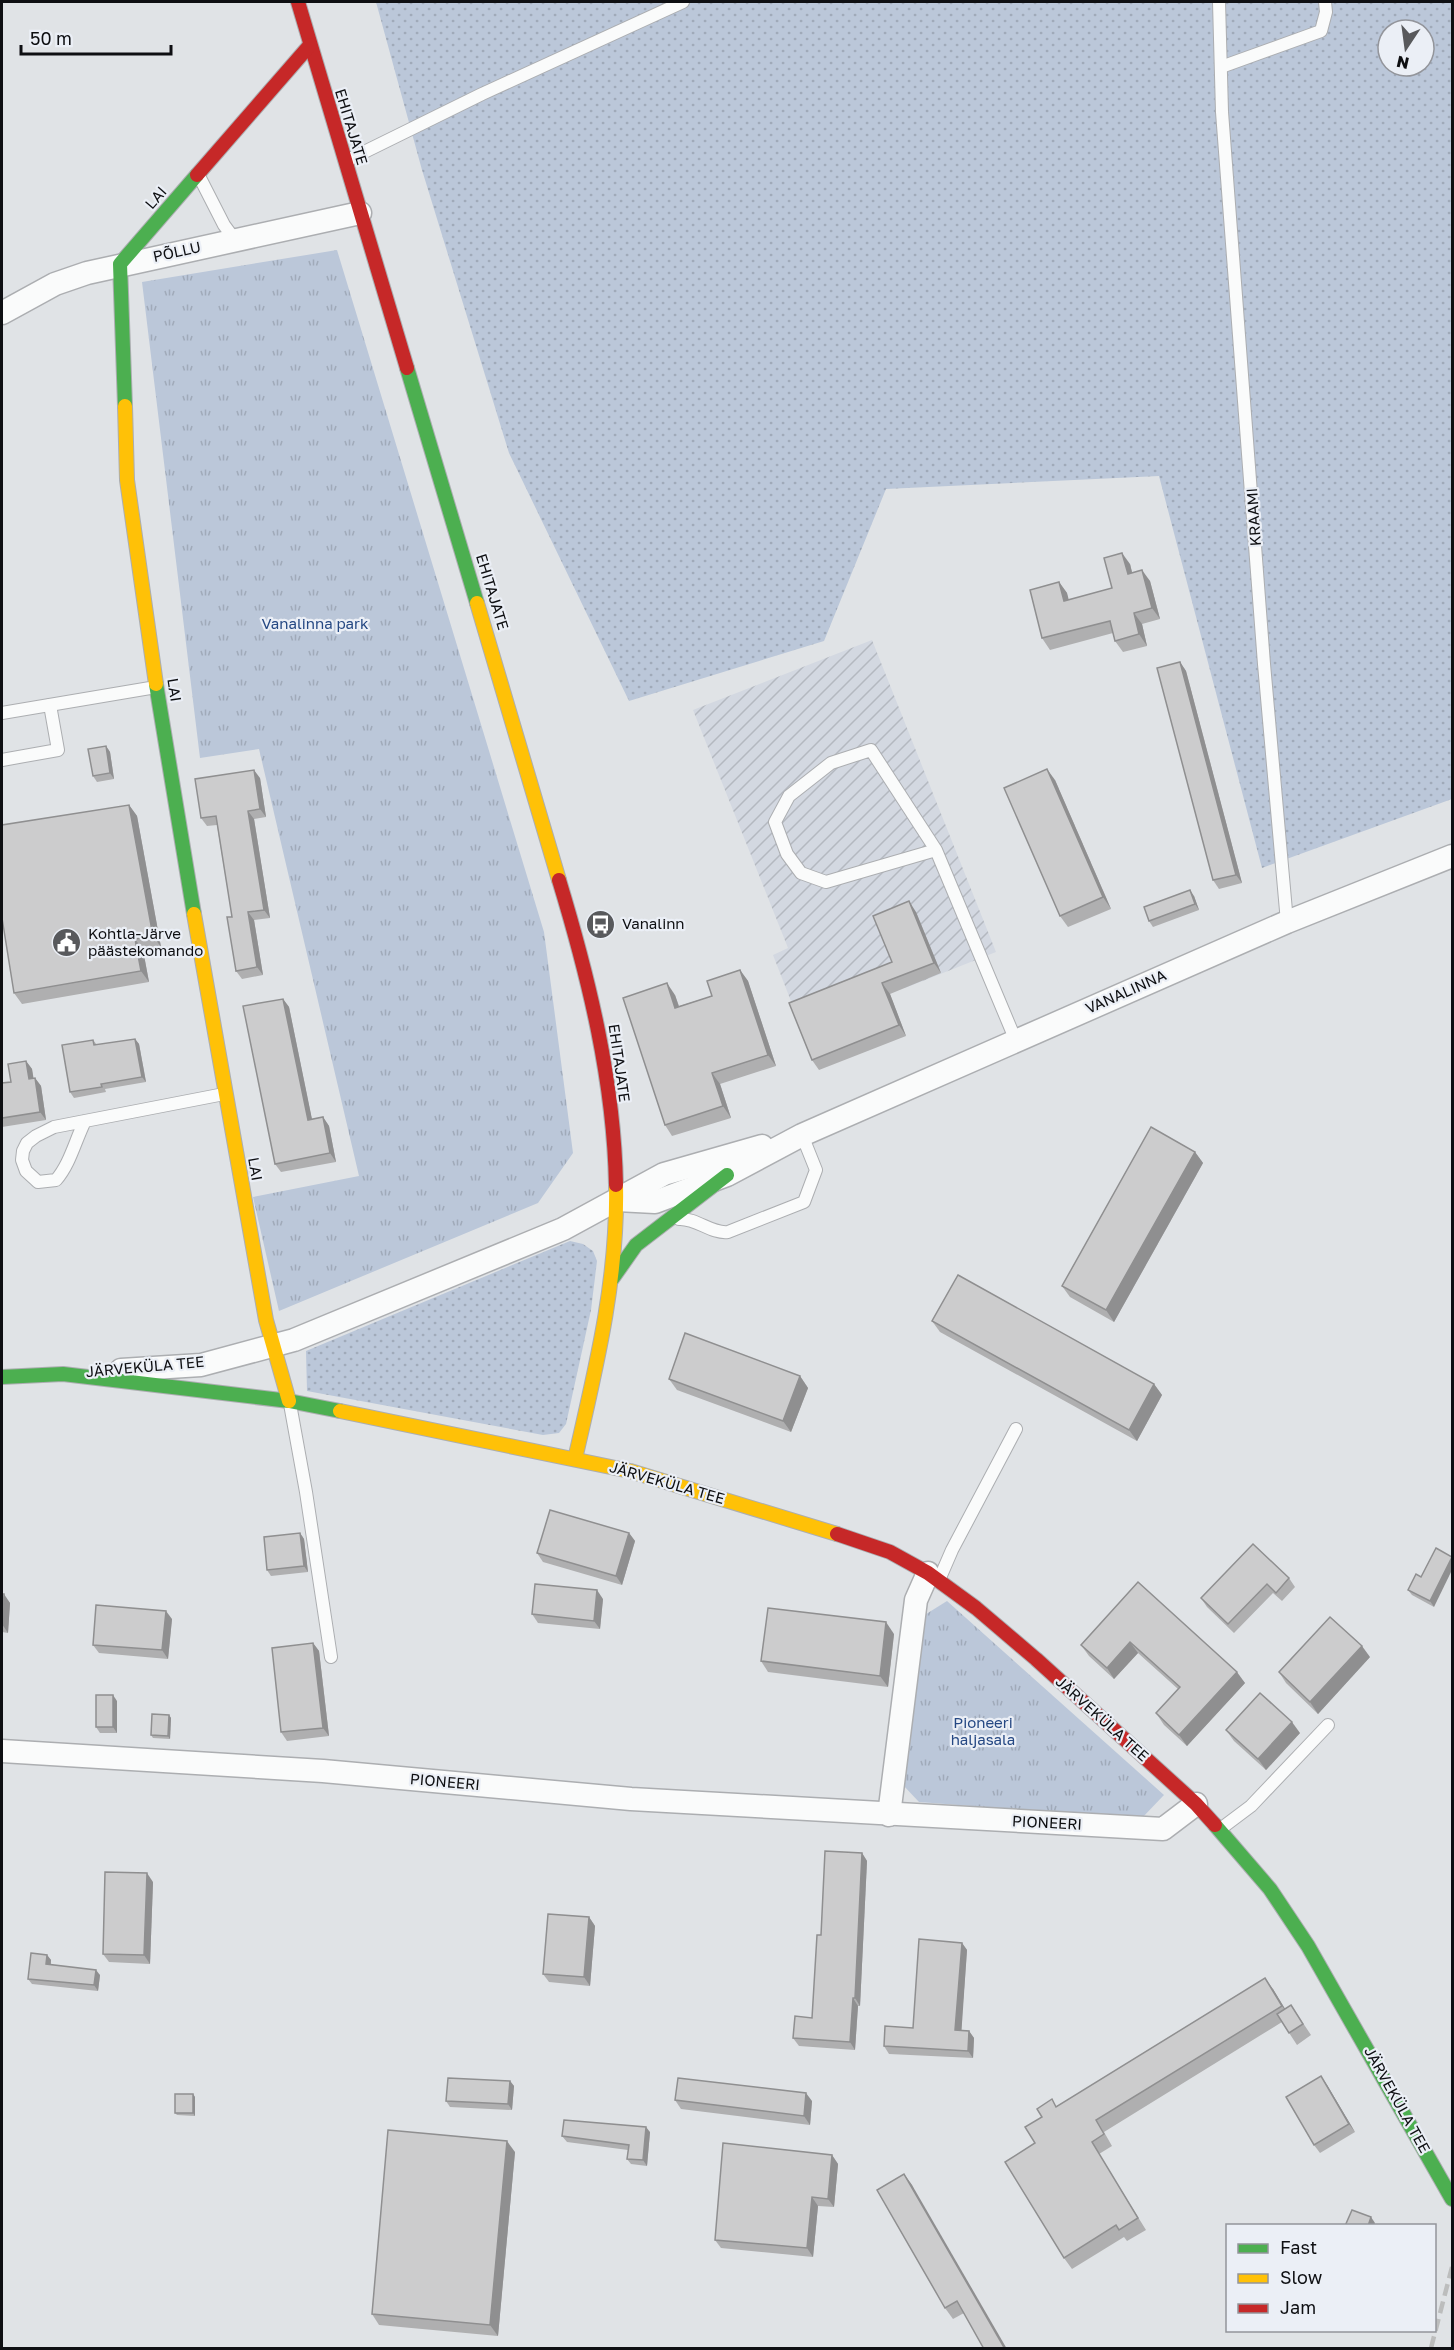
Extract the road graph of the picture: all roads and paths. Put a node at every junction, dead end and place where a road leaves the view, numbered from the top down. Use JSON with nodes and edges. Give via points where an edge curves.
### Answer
{"nodes":[{"id":1,"x":298,"y":2,"type":"edge"},
{"id":2,"x":683,"y":2,"type":"edge"},
{"id":3,"x":1219,"y":2,"type":"edge"},
{"id":4,"x":1325,"y":2,"type":"edge"},
{"id":5,"x":310,"y":45,"type":"junction"},
{"id":6,"x":1221,"y":67,"type":"junction"},
{"id":7,"x":345,"y":162,"type":"junction"},
{"id":8,"x":198,"y":174,"type":"junction"},
{"id":9,"x":360,"y":213,"type":"junction"},
{"id":10,"x":235,"y":240,"type":"junction"},
{"id":11,"x":120,"y":264,"type":"junction"},
{"id":12,"x":2,"y":314,"type":"edge"},
{"id":13,"x":157,"y":687,"type":"junction"},
{"id":14,"x":50,"y":705,"type":"junction"},
{"id":15,"x":2,"y":713,"type":"edge"},
{"id":16,"x":2,"y":760,"type":"edge"},
{"id":17,"x":936,"y":850,"type":"junction"},
{"id":18,"x":1452,"y":856,"type":"edge"},
{"id":19,"x":1287,"y":922,"type":"junction"},
{"id":20,"x":1016,"y":1041,"type":"junction"},
{"id":21,"x":225,"y":1094,"type":"junction"},
{"id":22,"x":85,"y":1121,"type":"junction"},
{"id":23,"x":802,"y":1135,"type":"junction"},
{"id":24,"x":727,"y":1175,"type":"junction"},
{"id":25,"x":617,"y":1200,"type":"junction"},
{"id":26,"x":669,"y":1219,"type":"junction"},
{"id":27,"x":611,"y":1280,"type":"junction"},
{"id":28,"x":274,"y":1346,"type":"junction"},
{"id":29,"x":63,"y":1374,"type":"junction"},
{"id":30,"x":2,"y":1377,"type":"edge"},
{"id":31,"x":289,"y":1401,"type":"junction"},
{"id":32,"x":1016,"y":1429,"type":"dead end"},
{"id":33,"x":575,"y":1459,"type":"junction"},
{"id":34,"x":934,"y":1576,"type":"junction"},
{"id":35,"x":331,"y":1657,"type":"dead end"},
{"id":36,"x":1328,"y":1725,"type":"dead end"},
{"id":37,"x":2,"y":1751,"type":"edge"},
{"id":38,"x":1196,"y":1804,"type":"junction"},
{"id":39,"x":888,"y":1815,"type":"junction"},
{"id":40,"x":1219,"y":1830,"type":"junction"},
{"id":41,"x":1452,"y":2199,"type":"edge"}],
"edges":[{"from":1,"to":5,"type":"street","name":"EHITAJATE"},
{"from":2,"to":7,"type":"lane"},
{"from":3,"to":6,"type":"lane","name":"KRAAMI"},
{"from":4,"to":6,"type":"lane","via":[[1321,31]]},
{"from":5,"to":7,"type":"street","name":"EHITAJATE"},
{"from":5,"to":8,"type":"street","name":"LAI"},
{"from":6,"to":19,"type":"lane","name":"KRAAMI","via":[[1264,664]]},
{"from":7,"to":9,"type":"street","name":"EHITAJATE"},
{"from":8,"to":10,"type":"lane"},
{"from":8,"to":11,"type":"street","name":"LAI"},
{"from":9,"to":10,"type":"street","name":"PÕLLU"},
{"from":9,"to":25,"type":"street","name":"EHITAJATE","via":[[575,933],[605,1070]]},
{"from":10,"to":11,"type":"street","name":"PÕLLU"},
{"from":11,"to":12,"type":"street","name":"PÕLLU","via":[[55,284]]},
{"from":11,"to":13,"type":"street","name":"LAI","via":[[127,480]]},
{"from":13,"to":14,"type":"lane"},
{"from":13,"to":21,"type":"street","name":"LAI"},
{"from":14,"to":15,"type":"lane"},
{"from":14,"to":16,"type":"lane","via":[[58,750]]},
{"from":17,"to":17,"type":"lane","via":[[826,882],[801,873],[787,854],[775,822],[789,796],[831,763],[871,750]]},
{"from":17,"to":20,"type":"lane"},
{"from":18,"to":19,"type":"street","name":"VANALINNA"},
{"from":19,"to":20,"type":"street","name":"VANALINNA"},
{"from":20,"to":23,"type":"street","name":"VANALINNA"},
{"from":21,"to":22,"type":"lane"},
{"from":21,"to":28,"type":"street","name":"LAI"},
{"from":22,"to":22,"type":"lane","via":[[54,1127],[27,1143],[22,1160],[26,1171],[38,1182],[56,1180]]},
{"from":23,"to":24,"type":"street","name":"VANALINNA"},
{"from":23,"to":25,"type":"street","name":"VANALINNA","via":[[664,1174]]},
{"from":23,"to":26,"type":"lane","via":[[816,1170],[808,1196],[799,1206],[728,1232],[688,1218]]},
{"from":24,"to":25,"type":"street","name":"VANALINNA","via":[[655,1202]]},
{"from":24,"to":26,"type":"street"},
{"from":25,"to":27,"type":"street"},
{"from":25,"to":28,"type":"street","name":"JÄRVEKÜLA TEE","via":[[563,1229]]},
{"from":26,"to":27,"type":"street","via":[[636,1245]]},
{"from":27,"to":33,"type":"street"},
{"from":28,"to":29,"type":"street","name":"JÄRVEKÜLA TEE","via":[[201,1365]]},
{"from":28,"to":31,"type":"street","name":"LAI"},
{"from":29,"to":30,"type":"street","name":"JÄRVEKÜLA TEE"},
{"from":29,"to":31,"type":"street","name":"JÄRVEKÜLA TEE"},
{"from":31,"to":33,"type":"street","name":"JÄRVEKÜLA TEE"},
{"from":31,"to":35,"type":"lane"},
{"from":32,"to":34,"type":"lane","via":[[952,1550]]},
{"from":33,"to":34,"type":"street","name":"JÄRVEKÜLA TEE","via":[[630,1471],[847,1537],[890,1552]]},
{"from":34,"to":38,"type":"street","name":"JÄRVEKÜLA TEE","via":[[1036,1659]]},
{"from":34,"to":39,"type":"street","via":[[916,1600]]},
{"from":36,"to":40,"type":"lane","via":[[1251,1806]]},
{"from":37,"to":39,"type":"street","name":"PIONEERI","via":[[322,1771],[631,1799]]},
{"from":38,"to":39,"type":"street","name":"PIONEERI","via":[[1163,1830]]},
{"from":38,"to":40,"type":"street","name":"JÄRVEKÜLA TEE"},
{"from":40,"to":41,"type":"street","name":"JÄRVEKÜLA TEE","via":[[1270,1889],[1308,1946]]}]}
